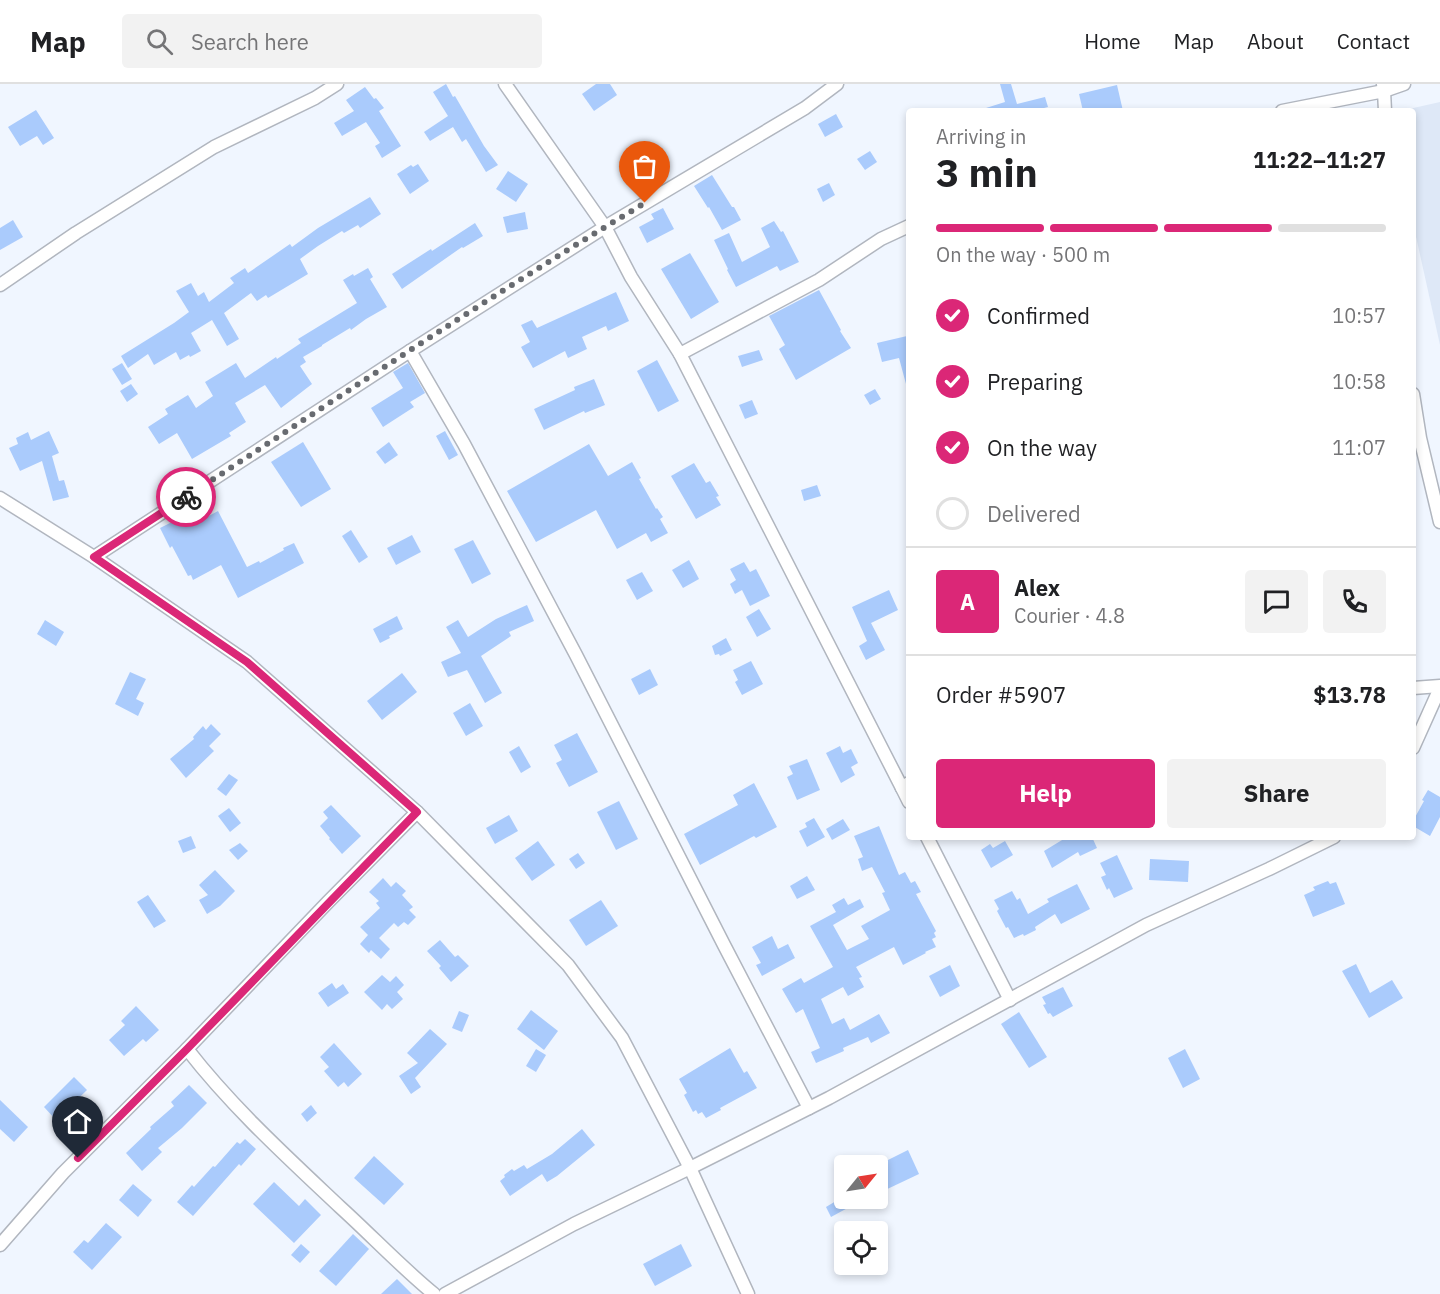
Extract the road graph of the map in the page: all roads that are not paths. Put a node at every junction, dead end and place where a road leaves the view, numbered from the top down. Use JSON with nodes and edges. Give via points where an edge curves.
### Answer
{"nodes":[{"id":1,"x":338,"y":84,"type":"edge"},
{"id":2,"x":505,"y":84,"type":"edge"},
{"id":3,"x":837,"y":84,"type":"edge"},
{"id":4,"x":1404,"y":84,"type":"edge"},
{"id":5,"x":1383,"y":87,"type":"edge"},
{"id":6,"x":1295,"y":108,"type":"edge"},
{"id":7,"x":1385,"y":108,"type":"edge"},
{"id":8,"x":605,"y":227,"type":"junction"},
{"id":9,"x":906,"y":227,"type":"edge"},
{"id":10,"x":0,"y":285,"type":"edge"},
{"id":11,"x":410,"y":351,"type":"junction"},
{"id":12,"x":680,"y":354,"type":"junction"},
{"id":13,"x":1416,"y":438,"type":"edge"},
{"id":14,"x":0,"y":498,"type":"edge"},
{"id":15,"x":1440,"y":522,"type":"edge"},
{"id":16,"x":94,"y":557,"type":"junction"},
{"id":17,"x":1440,"y":687,"type":"edge"},
{"id":18,"x":1416,"y":688,"type":"edge"},
{"id":19,"x":1416,"y":741,"type":"edge"},
{"id":20,"x":905,"y":785,"type":"edge"},
{"id":21,"x":417,"y":812,"type":"junction"},
{"id":22,"x":929,"y":840,"type":"edge"},
{"id":23,"x":1328,"y":840,"type":"edge"},
{"id":24,"x":1010,"y":1000,"type":"junction"},
{"id":25,"x":187,"y":1049,"type":"junction"},
{"id":26,"x":809,"y":1108,"type":"junction"},
{"id":27,"x":690,"y":1168,"type":"junction"},
{"id":28,"x":0,"y":1245,"type":"edge"},
{"id":29,"x":434,"y":1294,"type":"edge"},
{"id":30,"x":445,"y":1294,"type":"edge"},
{"id":31,"x":748,"y":1294,"type":"edge"}],
"edges":[{"from":1,"to":10,"type":"street","via":[[214,147]]},
{"from":2,"to":8,"type":"street"},
{"from":3,"to":8,"type":"street","via":[[805,108]]},
{"from":4,"to":5,"type":"street"},
{"from":5,"to":6,"type":"street"},
{"from":5,"to":7,"type":"street"},
{"from":8,"to":11,"type":"street"},
{"from":8,"to":12,"type":"street"},
{"from":9,"to":12,"type":"street"},
{"from":11,"to":16,"type":"street"},
{"from":11,"to":26,"type":"street","via":[[470,454]]},
{"from":12,"to":20,"type":"street"},
{"from":13,"to":15,"type":"street"},
{"from":14,"to":16,"type":"street"},
{"from":16,"to":21,"type":"street","via":[[247,662]]},
{"from":17,"to":18,"type":"street"},
{"from":17,"to":19,"type":"street"},
{"from":21,"to":25,"type":"street"},
{"from":21,"to":27,"type":"street","via":[[568,965],[622,1038]]},
{"from":22,"to":24,"type":"street"},
{"from":23,"to":24,"type":"street","via":[[1146,925]]},
{"from":24,"to":26,"type":"street"},
{"from":25,"to":28,"type":"street","via":[[63,1173]]},
{"from":25,"to":29,"type":"street","via":[[229,1100]]},
{"from":26,"to":27,"type":"street"},
{"from":27,"to":30,"type":"street","via":[[574,1224]]},
{"from":27,"to":31,"type":"street"}]}
